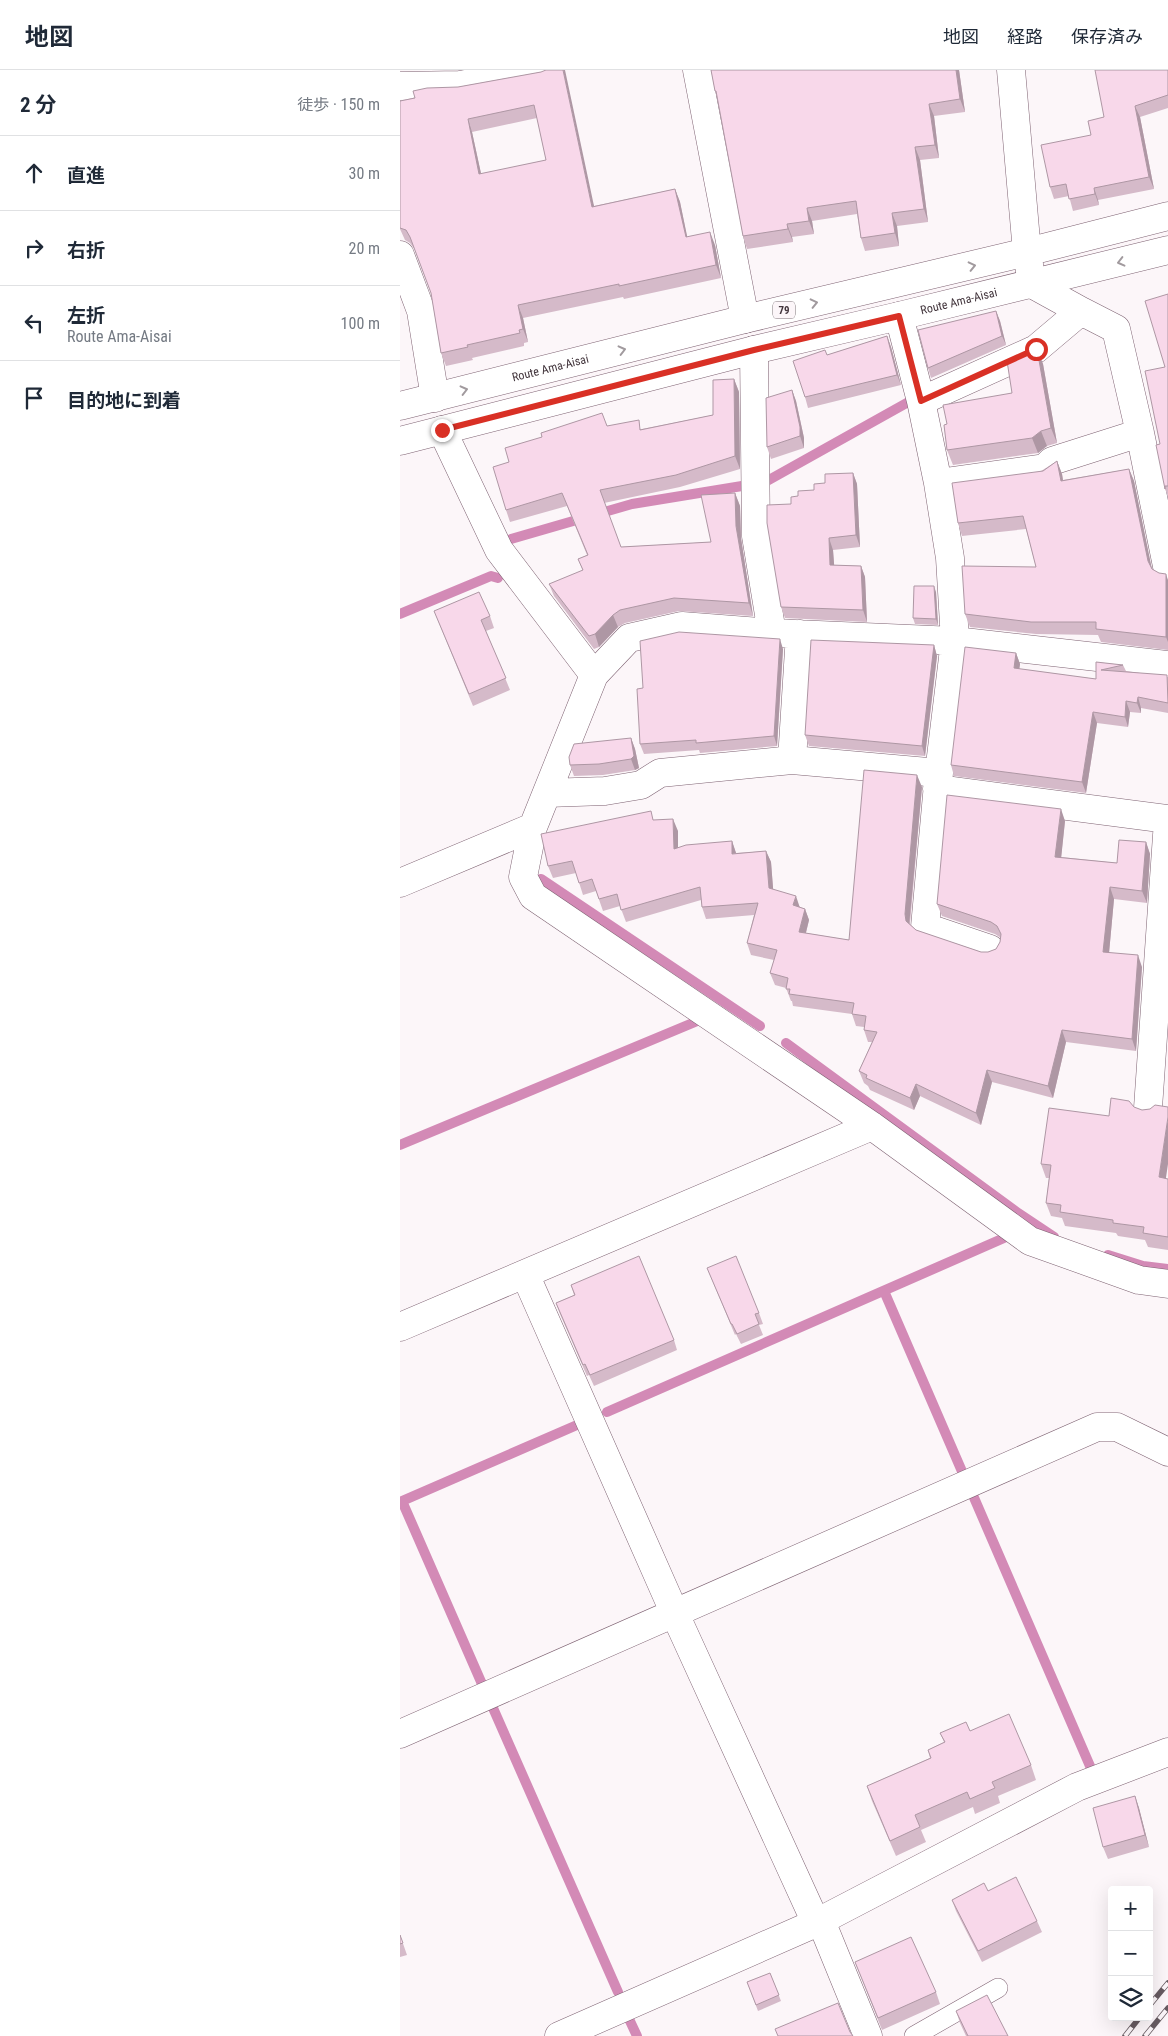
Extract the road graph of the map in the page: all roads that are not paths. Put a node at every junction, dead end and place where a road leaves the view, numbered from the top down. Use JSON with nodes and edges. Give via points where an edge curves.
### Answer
{"nodes":[{"id":1,"x":543,"y":70,"type":"edge"},
{"id":2,"x":697,"y":70,"type":"edge"},
{"id":3,"x":1011,"y":70,"type":"edge"},
{"id":4,"x":400,"y":86,"type":"edge"},
{"id":5,"x":1168,"y":216,"type":"edge"},
{"id":6,"x":1168,"y":250,"type":"edge"},
{"id":7,"x":1027,"y":252,"type":"junction"},
{"id":8,"x":400,"y":255,"type":"edge"},
{"id":9,"x":1032,"y":284,"type":"junction"},
{"id":10,"x":1081,"y":311,"type":"junction"},
{"id":11,"x":899,"y":316,"type":"junction"},
{"id":12,"x":745,"y":319,"type":"junction"},
{"id":13,"x":754,"y":350,"type":"junction"},
{"id":14,"x":435,"y":398,"type":"junction"},
{"id":15,"x":921,"y":401,"type":"junction"},
{"id":16,"x":400,"y":406,"type":"edge"},
{"id":17,"x":442,"y":430,"type":"junction"},
{"id":18,"x":1140,"y":433,"type":"junction"},
{"id":19,"x":400,"y":441,"type":"edge"},
{"id":20,"x":938,"y":483,"type":"junction"},
{"id":21,"x":1168,"y":572,"type":"edge"},
{"id":22,"x":772,"y":633,"type":"junction"},
{"id":23,"x":800,"y":634,"type":"junction"},
{"id":24,"x":955,"y":641,"type":"junction"},
{"id":25,"x":1168,"y":665,"type":"edge"},
{"id":26,"x":594,"y":675,"type":"junction"},
{"id":27,"x":792,"y":760,"type":"junction"},
{"id":28,"x":938,"y":781,"type":"junction"},
{"id":29,"x":547,"y":793,"type":"junction"},
{"id":30,"x":1168,"y":820,"type":"edge"},
{"id":31,"x":533,"y":828,"type":"junction"},
{"id":32,"x":400,"y":883,"type":"edge"},
{"id":33,"x":990,"y":949,"type":"edge"},
{"id":34,"x":1148,"y":1108,"type":"edge"},
{"id":35,"x":872,"y":1126,"type":"junction"},
{"id":36,"x":525,"y":1274,"type":"junction"},
{"id":37,"x":1168,"y":1284,"type":"edge"},
{"id":38,"x":400,"y":1327,"type":"edge"},
{"id":39,"x":1168,"y":1452,"type":"edge"},
{"id":40,"x":675,"y":1614,"type":"junction"},
{"id":41,"x":400,"y":1734,"type":"edge"},
{"id":42,"x":1168,"y":1752,"type":"edge"},
{"id":43,"x":819,"y":1922,"type":"junction"},
{"id":44,"x":998,"y":1988,"type":"dead end"},
{"id":45,"x":559,"y":2036,"type":"edge"},
{"id":46,"x":868,"y":2036,"type":"edge"},
{"id":47,"x":914,"y":2036,"type":"edge"}],
"edges":[{"from":1,"to":4,"type":"street","via":[[460,85]]},
{"from":2,"to":12,"type":"street"},
{"from":3,"to":7,"type":"street"},
{"from":5,"to":7,"type":"street","name":"Route Ama-Aisai","number":"79"},
{"from":6,"to":9,"type":"street","name":"Route Ama-Aisai","one_way":true},
{"from":7,"to":9,"type":"street"},
{"from":12,"to":7,"type":"street","name":"Route Ama-Aisai","number":"79","one_way":true},
{"from":8,"to":14,"type":"street","via":[[421,311]]},
{"from":9,"to":10,"type":"street"},
{"from":9,"to":11,"type":"street","name":"Route Ama-Aisai"},
{"from":10,"to":15,"type":"street","via":[[1036,349]]},
{"from":10,"to":18,"type":"street","via":[[1116,329]]},
{"from":11,"to":13,"type":"street","name":"Route Ama-Aisai"},
{"from":11,"to":15,"type":"street"},
{"from":14,"to":12,"type":"street","name":"Route Ama-Aisai","number":"79","one_way":true},
{"from":13,"to":17,"type":"street","name":"Route Ama-Aisai"},
{"from":13,"to":22,"type":"street","via":[[756,536]]},
{"from":14,"to":16,"type":"street","name":"Route Ama-Aisai","number":"79"},
{"from":15,"to":20,"type":"street"},
{"from":17,"to":19,"type":"street","name":"Route Ama-Aisai"},
{"from":17,"to":26,"type":"street","via":[[499,550]]},
{"from":18,"to":20,"type":"street","via":[[1052,461],[1045,468]]},
{"from":18,"to":21,"type":"street"},
{"from":20,"to":24,"type":"street","via":[[950,558]]},
{"from":22,"to":23,"type":"street"},
{"from":22,"to":26,"type":"street","via":[[682,626],[629,638]]},
{"from":23,"to":24,"type":"street"},
{"from":23,"to":27,"type":"street"},
{"from":24,"to":25,"type":"street"},
{"from":24,"to":28,"type":"street"},
{"from":26,"to":29,"type":"street"},
{"from":27,"to":28,"type":"street"},
{"from":27,"to":29,"type":"street","via":[[660,773],[641,785],[604,791]]},
{"from":28,"to":30,"type":"street"},
{"from":28,"to":33,"type":"street","via":[[925,927]]},
{"from":29,"to":31,"type":"street"},
{"from":30,"to":34,"type":"street"},
{"from":31,"to":32,"type":"street"},
{"from":31,"to":35,"type":"street","via":[[522,877],[533,896]]},
{"from":35,"to":36,"type":"street"},
{"from":35,"to":37,"type":"street","via":[[1030,1240],[1139,1280]]},
{"from":36,"to":38,"type":"street"},
{"from":36,"to":40,"type":"street"},
{"from":39,"to":40,"type":"street","via":[[1117,1427],[1097,1428]]},
{"from":40,"to":41,"type":"street"},
{"from":40,"to":43,"type":"street"},
{"from":42,"to":43,"type":"street","via":[[1077,1787]]},
{"from":43,"to":45,"type":"street"},
{"from":43,"to":46,"type":"street"},
{"from":44,"to":47,"type":"lane"}]}
